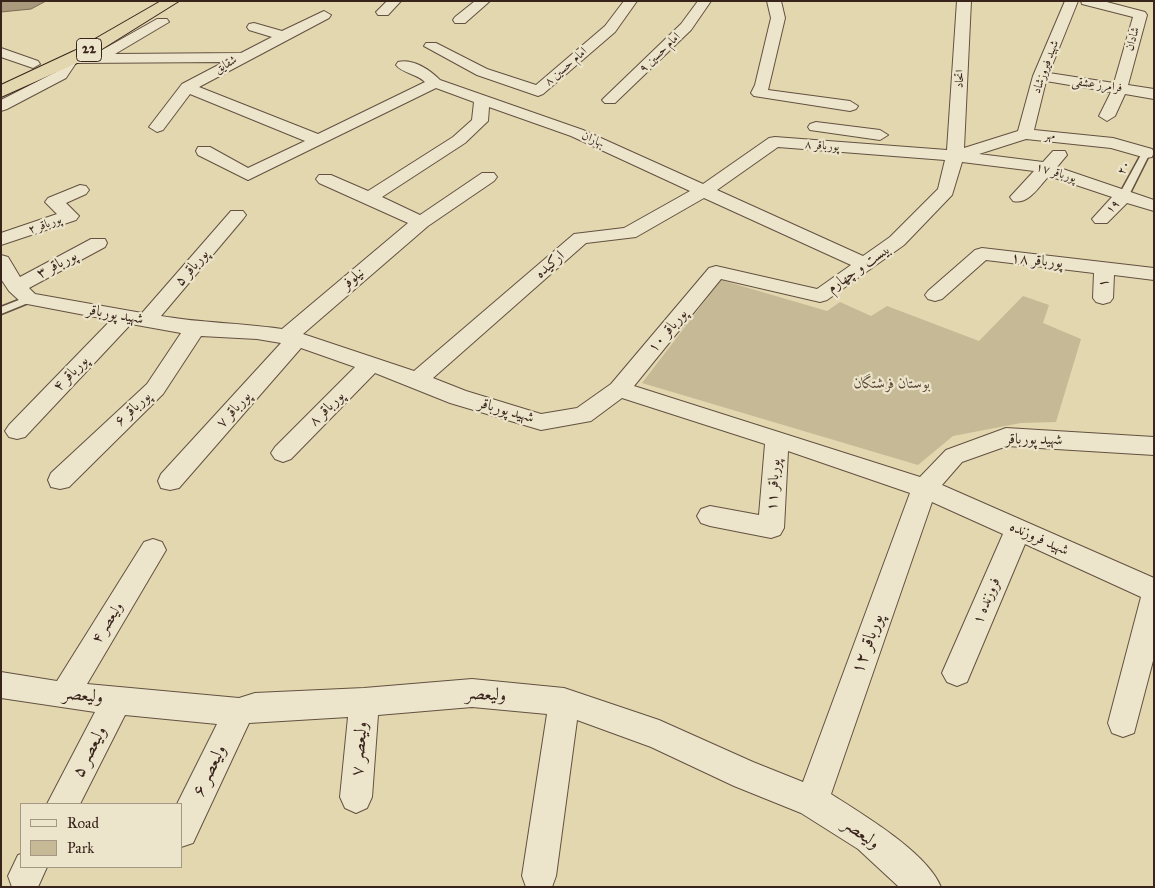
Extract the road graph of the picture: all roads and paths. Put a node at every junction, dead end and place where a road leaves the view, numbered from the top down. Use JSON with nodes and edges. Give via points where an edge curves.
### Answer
{"nodes":[{"id":1,"x":149,"y":1,"type":"edge"},
{"id":2,"x":172,"y":1,"type":"edge"},
{"id":3,"x":395,"y":1,"type":"edge"},
{"id":4,"x":484,"y":1,"type":"edge"},
{"id":5,"x":631,"y":1,"type":"edge"},
{"id":6,"x":705,"y":1,"type":"edge"},
{"id":7,"x":774,"y":1,"type":"edge"},
{"id":8,"x":964,"y":1,"type":"edge"},
{"id":9,"x":1072,"y":1,"type":"edge"},
{"id":10,"x":1087,"y":1,"type":"edge"},
{"id":11,"x":383,"y":12,"type":"dead end"},
{"id":12,"x":324,"y":15,"type":"dead end"},
{"id":13,"x":460,"y":20,"type":"dead end"},
{"id":14,"x":162,"y":22,"type":"dead end"},
{"id":15,"x":254,"y":28,"type":"dead end"},
{"id":16,"x":1135,"y":31,"type":"junction"},
{"id":17,"x":1154,"y":32,"type":"edge"},
{"id":18,"x":283,"y":36,"type":"junction"},
{"id":19,"x":432,"y":46,"type":"dead end"},
{"id":20,"x":1,"y":52,"type":"edge"},
{"id":21,"x":242,"y":57,"type":"junction"},
{"id":22,"x":97,"y":58,"type":"junction"},
{"id":23,"x":72,"y":59,"type":"junction"},
{"id":24,"x":33,"y":64,"type":"junction"},
{"id":25,"x":403,"y":65,"type":"dead end"},
{"id":26,"x":482,"y":72,"type":"junction"},
{"id":27,"x":1040,"y":76,"type":"junction"},
{"id":28,"x":1,"y":78,"type":"edge"},
{"id":29,"x":434,"y":83,"type":"junction"},
{"id":30,"x":187,"y":88,"type":"junction"},
{"id":31,"x":1120,"y":88,"type":"junction"},
{"id":32,"x":452,"y":90,"type":"junction"},
{"id":33,"x":1,"y":92,"type":"edge"},
{"id":34,"x":1154,"y":94,"type":"edge"},
{"id":35,"x":482,"y":100,"type":"junction"},
{"id":36,"x":610,"y":100,"type":"dead end"},
{"id":37,"x":1,"y":106,"type":"edge"},
{"id":38,"x":850,"y":106,"type":"dead end"},
{"id":39,"x":1107,"y":116,"type":"dead end"},
{"id":40,"x":157,"y":127,"type":"dead end"},
{"id":41,"x":816,"y":127,"type":"dead end"},
{"id":42,"x":1025,"y":134,"type":"junction"},
{"id":43,"x":317,"y":140,"type":"junction"},
{"id":44,"x":955,"y":150,"type":"junction"},
{"id":45,"x":204,"y":151,"type":"dead end"},
{"id":46,"x":1146,"y":153,"type":"joint"},
{"id":47,"x":1059,"y":155,"type":"dead end"},
{"id":48,"x":1046,"y":169,"type":"junction"},
{"id":49,"x":488,"y":177,"type":"dead end"},
{"id":50,"x":325,"y":180,"type":"dead end"},
{"id":51,"x":80,"y":190,"type":"dead end"},
{"id":52,"x":704,"y":190,"type":"junction"},
{"id":53,"x":1124,"y":195,"type":"junction"},
{"id":54,"x":1019,"y":197,"type":"dead end"},
{"id":55,"x":369,"y":198,"type":"junction"},
{"id":56,"x":1154,"y":206,"type":"edge"},
{"id":57,"x":237,"y":215,"type":"dead end"},
{"id":58,"x":1101,"y":219,"type":"dead end"},
{"id":59,"x":421,"y":222,"type":"junction"},
{"id":60,"x":1,"y":239,"type":"edge"},
{"id":61,"x":98,"y":243,"type":"dead end"},
{"id":62,"x":2,"y":263,"type":"edge"},
{"id":63,"x":865,"y":264,"type":"junction"},
{"id":64,"x":1104,"y":268,"type":"junction"},
{"id":65,"x":716,"y":272,"type":"joint"},
{"id":66,"x":1154,"y":274,"type":"edge"},
{"id":67,"x":22,"y":293,"type":"junction"},
{"id":68,"x":935,"y":295,"type":"dead end"},
{"id":69,"x":1103,"y":298,"type":"dead end"},
{"id":70,"x":1,"y":311,"type":"edge"},
{"id":71,"x":136,"y":319,"type":"junction"},
{"id":72,"x":195,"y":329,"type":"junction"},
{"id":73,"x":291,"y":338,"type":"junction"},
{"id":74,"x":371,"y":364,"type":"junction"},
{"id":75,"x":417,"y":380,"type":"junction"},
{"id":76,"x":619,"y":390,"type":"junction"},
{"id":77,"x":17,"y":431,"type":"dead end"},
{"id":78,"x":777,"y":440,"type":"junction"},
{"id":79,"x":1154,"y":446,"type":"edge"},
{"id":80,"x":283,"y":453,"type":"dead end"},
{"id":81,"x":60,"y":480,"type":"dead end"},
{"id":82,"x":170,"y":481,"type":"dead end"},
{"id":83,"x":924,"y":488,"type":"junction"},
{"id":84,"x":710,"y":516,"type":"dead end"},
{"id":85,"x":1018,"y":530,"type":"junction"},
{"id":86,"x":153,"y":550,"type":"dead end"},
{"id":87,"x":1154,"y":590,"type":"edge"},
{"id":88,"x":1154,"y":598,"type":"edge"},
{"id":89,"x":956,"y":673,"type":"dead end"},
{"id":90,"x":1,"y":685,"type":"edge"},
{"id":91,"x":64,"y":696,"type":"junction"},
{"id":92,"x":117,"y":700,"type":"junction"},
{"id":93,"x":364,"y":702,"type":"junction"},
{"id":94,"x":564,"y":702,"type":"junction"},
{"id":95,"x":239,"y":712,"type":"junction"},
{"id":96,"x":1123,"y":722,"type":"dead end"},
{"id":97,"x":356,"y":797,"type":"dead end"},
{"id":98,"x":812,"y":801,"type":"junction"},
{"id":99,"x":64,"y":803,"type":"edge"},
{"id":100,"x":182,"y":829,"type":"edge"},
{"id":101,"x":539,"y":876,"type":"dead end"},
{"id":102,"x":924,"y":887,"type":"edge"}],
"edges":[{"from":1,"to":24,"type":"highway","number":"22"},
{"from":2,"to":23,"type":"highway","number":"22"},
{"from":3,"to":11,"type":"street"},
{"from":4,"to":13,"type":"street"},
{"from":5,"to":26,"type":"street","name":"امام حسین ۸","via":[[610,29],[538,91]]},
{"from":6,"to":36,"type":"street","name":"امام حسین ۹","via":[[686,27]]},
{"from":7,"to":38,"type":"street","via":[[778,18],[759,93]]},
{"from":8,"to":44,"type":"street","name":"اتحاد"},
{"from":9,"to":27,"type":"street","name":"شهید فیروزشاد"},
{"from":10,"to":16,"type":"street","name":"شادان","via":[[1140,14]]},
{"from":12,"to":18,"type":"street"},
{"from":14,"to":22,"type":"street"},
{"from":15,"to":18,"type":"street"},
{"from":16,"to":17,"type":"street"},
{"from":16,"to":31,"type":"street","name":"شادان"},
{"from":18,"to":21,"type":"street"},
{"from":19,"to":26,"type":"street","name":"امام حسین ۸"},
{"from":20,"to":24,"type":"street"},
{"from":21,"to":22,"type":"street","name":"شقایق"},
{"from":21,"to":30,"type":"street","name":"شقایق"},
{"from":22,"to":23,"type":"street","name":"شقایق"},
{"from":23,"to":33,"type":"highway","number":"22"},
{"from":23,"to":37,"type":"street","via":[[61,75]]},
{"from":24,"to":28,"type":"highway","number":"22"},
{"from":25,"to":29,"type":"street","name":"بهاران","via":[[424,73]]},
{"from":26,"to":32,"type":"street"},
{"from":27,"to":31,"type":"street","name":"فرامرز عشقی"},
{"from":27,"to":42,"type":"street","name":"شهید فیروزشاد"},
{"from":29,"to":32,"type":"street","name":"بهاران"},
{"from":29,"to":43,"type":"street"},
{"from":30,"to":40,"type":"street"},
{"from":30,"to":43,"type":"street","name":"شقایق"},
{"from":31,"to":34,"type":"street","name":"فرامرز عشقی"},
{"from":31,"to":39,"type":"street","name":"شادان"},
{"from":32,"to":35,"type":"street","name":"بهاران"},
{"from":35,"to":52,"type":"street","name":"بهاران","via":[[577,132]]},
{"from":35,"to":55,"type":"street","via":[[480,121],[459,140]]},
{"from":41,"to":44,"type":"street"},
{"from":42,"to":44,"type":"street","name":"مهر"},
{"from":42,"to":46,"type":"street","name":"مهر","via":[[1113,143]]},
{"from":43,"to":45,"type":"street","via":[[248,175]]},
{"from":44,"to":48,"type":"street","name":"پورباقر ۱۷"},
{"from":44,"to":52,"type":"street","name":"پورباقر ۸","via":[[775,142]]},
{"from":44,"to":63,"type":"street","name":"بیست و چهارم","via":[[946,191],[897,241]]},
{"from":46,"to":53,"type":"lane","name":"۲۰"},
{"from":47,"to":48,"type":"street"},
{"from":48,"to":53,"type":"street","name":"پورباقر ۱۷"},
{"from":48,"to":54,"type":"street"},
{"from":49,"to":59,"type":"street","name":"نیلوفر"},
{"from":50,"to":55,"type":"street"},
{"from":51,"to":60,"type":"street","name":"پورباقر ۲","via":[[54,202],[70,216]]},
{"from":52,"to":63,"type":"street","name":"بهاران"},
{"from":52,"to":75,"type":"street","name":"ارکیده","via":[[629,234],[581,238]]},
{"from":53,"to":56,"type":"street","name":"پورباقر ۱۷"},
{"from":53,"to":58,"type":"street","name":"۱۹"},
{"from":55,"to":59,"type":"street"},
{"from":57,"to":71,"type":"street","name":"پورباقر ۵"},
{"from":59,"to":73,"type":"street","name":"نیلوفر"},
{"from":61,"to":67,"type":"street","name":"پورباقر ۳"},
{"from":62,"to":67,"type":"street"},
{"from":63,"to":65,"type":"street","name":"بیست و چهارم","via":[[820,296]]},
{"from":64,"to":66,"type":"street","name":"پورباقر ۱۸"},
{"from":64,"to":68,"type":"street","name":"پورباقر ۱۸","via":[[982,254]]},
{"from":64,"to":69,"type":"street","name":"۱"},
{"from":65,"to":76,"type":"street","name":"پورباقر ۱۰"},
{"from":67,"to":70,"type":"lane"},
{"from":67,"to":71,"type":"street","name":"شهید پورباقر"},
{"from":71,"to":72,"type":"street","name":"شهید پورباقر"},
{"from":71,"to":77,"type":"street","name":"پورباقر ۴"},
{"from":72,"to":73,"type":"street","name":"شهید پورباقر","via":[[257,332]]},
{"from":72,"to":81,"type":"street","name":"پورباقر ۶","via":[[155,390]]},
{"from":73,"to":74,"type":"street","name":"شهید پورباقر"},
{"from":73,"to":82,"type":"street","name":"پورباقر ۷"},
{"from":74,"to":75,"type":"street","name":"شهید پورباقر"},
{"from":74,"to":80,"type":"street","name":"پورباقر ۸"},
{"from":75,"to":76,"type":"street","name":"شهید پورباقر","via":[[458,397],[541,422],[583,415]]},
{"from":76,"to":78,"type":"street"},
{"from":78,"to":83,"type":"street"},
{"from":78,"to":84,"type":"street","name":"پورباقر ۱۱","via":[[771,528]]},
{"from":79,"to":83,"type":"street","name":"شهید پورباقر","via":[[1006,437],[954,456]]},
{"from":83,"to":85,"type":"street","name":"شهید فروزنده"},
{"from":83,"to":98,"type":"street","name":"پورباقر ۱۲"},
{"from":85,"to":87,"type":"street","name":"شهید فروزنده"},
{"from":85,"to":89,"type":"street","name":"فروزنده ۱"},
{"from":86,"to":91,"type":"street","name":"ولیعصر ۴"},
{"from":88,"to":96,"type":"street"},
{"from":90,"to":91,"type":"street","name":"ولیعصر"},
{"from":91,"to":92,"type":"street","name":"ولیعصر"},
{"from":92,"to":95,"type":"street","name":"ولیعصر"},
{"from":92,"to":99,"type":"street","name":"ولیعصر ۵"},
{"from":93,"to":94,"type":"street","name":"ولیعصر","via":[[472,692]]},
{"from":93,"to":95,"type":"street","name":"ولیعصر","via":[[255,707]]},
{"from":93,"to":97,"type":"street","name":"ولیعصر ۷"},
{"from":94,"to":98,"type":"street","name":"ولیعصر","via":[[659,735],[745,776]]},
{"from":94,"to":101,"type":"street"},
{"from":95,"to":100,"type":"street","name":"ولیعصر ۶"},
{"from":98,"to":102,"type":"street","name":"ولیعصر","via":[[870,837]]}]}
